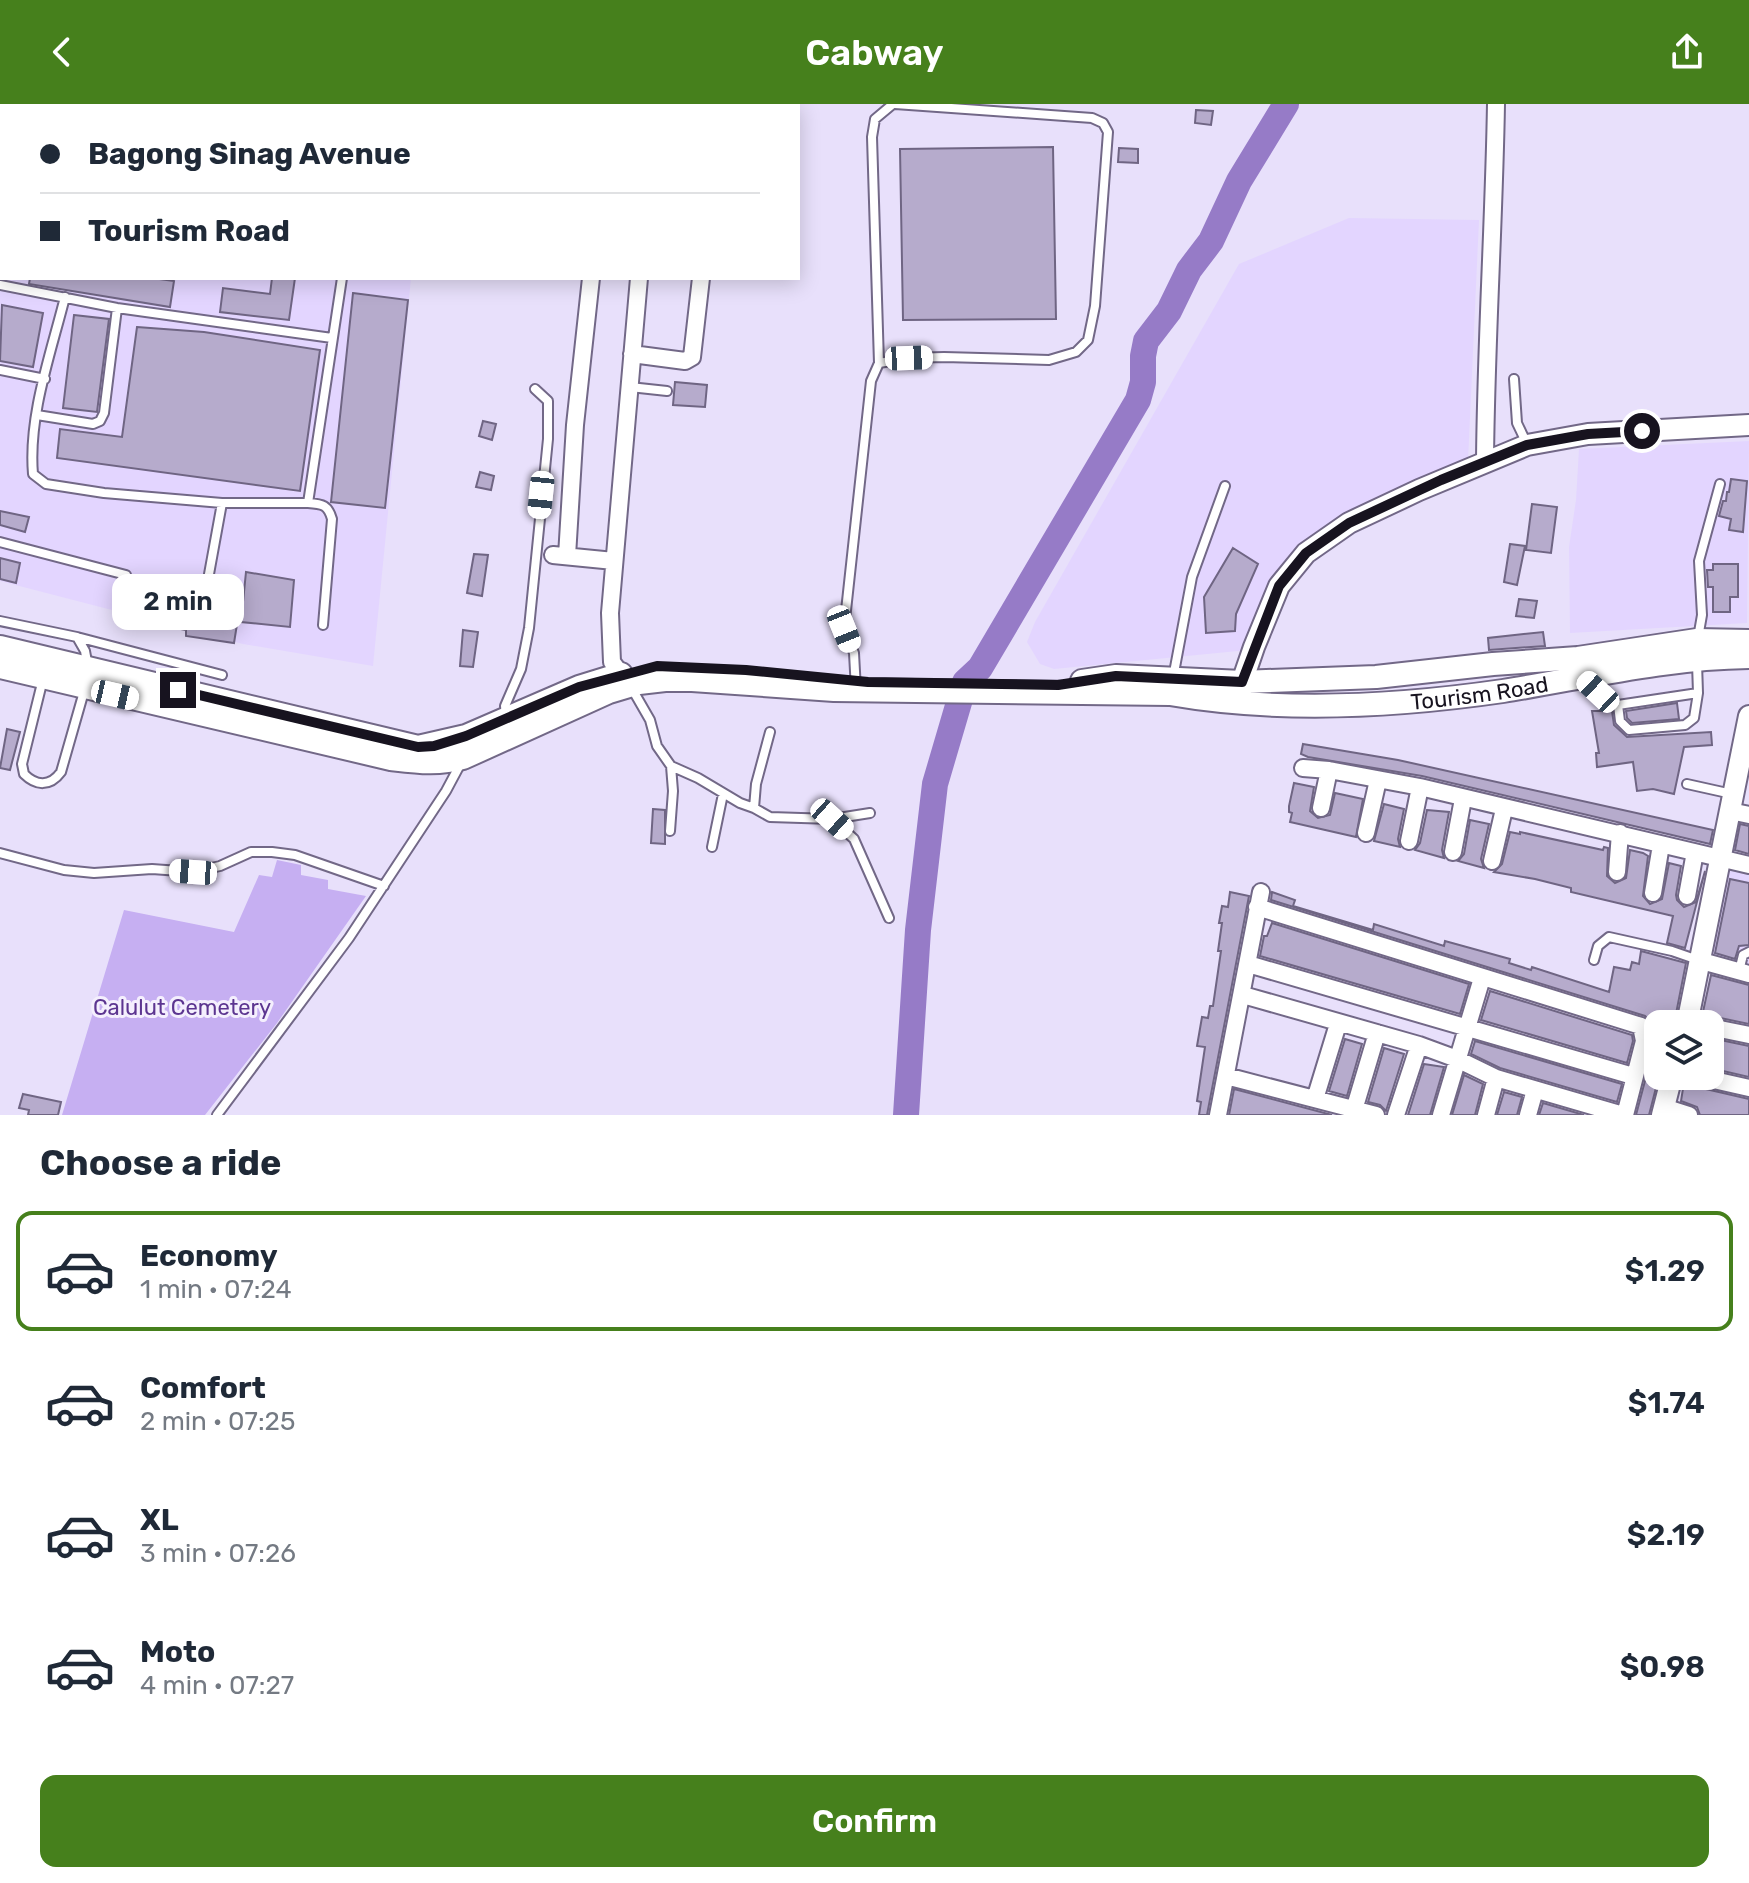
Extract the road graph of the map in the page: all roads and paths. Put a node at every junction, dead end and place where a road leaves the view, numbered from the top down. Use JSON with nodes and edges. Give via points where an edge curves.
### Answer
{"nodes":[{"id":1,"x":894,"y":104,"type":"edge"},
{"id":2,"x":1496,"y":104,"type":"edge"},
{"id":3,"x":342,"y":280,"type":"edge"},
{"id":4,"x":591,"y":280,"type":"edge"},
{"id":5,"x":639,"y":280,"type":"edge"},
{"id":6,"x":701,"y":280,"type":"edge"},
{"id":7,"x":0,"y":285,"type":"edge"},
{"id":8,"x":65,"y":297,"type":"junction"},
{"id":9,"x":117,"y":308,"type":"junction"},
{"id":10,"x":332,"y":338,"type":"junction"},
{"id":11,"x":632,"y":354,"type":"junction"},
{"id":12,"x":879,"y":363,"type":"junction"},
{"id":13,"x":0,"y":370,"type":"edge"},
{"id":14,"x":45,"y":379,"type":"junction"},
{"id":15,"x":1514,"y":379,"type":"dead end"},
{"id":16,"x":630,"y":387,"type":"junction"},
{"id":17,"x":535,"y":389,"type":"dead end"},
{"id":18,"x":667,"y":391,"type":"dead end"},
{"id":19,"x":37,"y":415,"type":"junction"},
{"id":20,"x":1749,"y":425,"type":"edge"},
{"id":21,"x":1527,"y":445,"type":"junction"},
{"id":22,"x":1485,"y":461,"type":"junction"},
{"id":23,"x":1720,"y":484,"type":"dead end"},
{"id":24,"x":1225,"y":486,"type":"dead end"},
{"id":25,"x":222,"y":503,"type":"junction"},
{"id":26,"x":308,"y":503,"type":"junction"},
{"id":27,"x":0,"y":542,"type":"edge"},
{"id":28,"x":614,"y":561,"type":"junction"},
{"id":29,"x":126,"y":575,"type":"dead end"},
{"id":30,"x":205,"y":596,"type":"dead end"},
{"id":31,"x":0,"y":621,"type":"edge"},
{"id":32,"x":323,"y":625,"type":"dead end"},
{"id":33,"x":77,"y":637,"type":"junction"},
{"id":34,"x":1749,"y":641,"type":"edge"},
{"id":35,"x":0,"y":647,"type":"edge"},
{"id":36,"x":1697,"y":649,"type":"junction"},
{"id":37,"x":1749,"y":657,"type":"edge"},
{"id":38,"x":0,"y":667,"type":"edge"},
{"id":39,"x":1580,"y":667,"type":"junction"},
{"id":40,"x":222,"y":675,"type":"dead end"},
{"id":41,"x":43,"y":678,"type":"junction"},
{"id":42,"x":86,"y":678,"type":"junction"},
{"id":43,"x":626,"y":680,"type":"junction"},
{"id":44,"x":856,"y":686,"type":"junction"},
{"id":45,"x":1171,"y":686,"type":"junction"},
{"id":46,"x":1241,"y":692,"type":"junction"},
{"id":47,"x":1698,"y":693,"type":"junction"},
{"id":48,"x":1618,"y":705,"type":"junction"},
{"id":49,"x":1749,"y":716,"type":"edge"},
{"id":50,"x":506,"y":717,"type":"junction"},
{"id":51,"x":770,"y":732,"type":"dead end"},
{"id":52,"x":465,"y":747,"type":"junction"},
{"id":53,"x":671,"y":766,"type":"junction"},
{"id":54,"x":1303,"y":768,"type":"dead end"},
{"id":55,"x":1329,"y":770,"type":"junction"},
{"id":56,"x":1378,"y":780,"type":"junction"},
{"id":57,"x":1687,"y":784,"type":"dead end"},
{"id":58,"x":1420,"y":787,"type":"junction"},
{"id":59,"x":723,"y":794,"type":"junction"},
{"id":60,"x":1463,"y":799,"type":"junction"},
{"id":61,"x":1737,"y":807,"type":"edge"},
{"id":62,"x":754,"y":808,"type":"junction"},
{"id":63,"x":1321,"y":808,"type":"dead end"},
{"id":64,"x":1504,"y":809,"type":"junction"},
{"id":65,"x":870,"y":813,"type":"dead end"},
{"id":66,"x":832,"y":819,"type":"junction"},
{"id":67,"x":670,"y":831,"type":"dead end"},
{"id":68,"x":1366,"y":833,"type":"dead end"},
{"id":69,"x":1620,"y":833,"type":"junction"},
{"id":70,"x":1409,"y":841,"type":"dead end"},
{"id":71,"x":1661,"y":845,"type":"junction"},
{"id":72,"x":712,"y":847,"type":"dead end"},
{"id":73,"x":1453,"y":852,"type":"dead end"},
{"id":74,"x":1695,"y":852,"type":"junction"},
{"id":75,"x":0,"y":853,"type":"edge"},
{"id":76,"x":1720,"y":858,"type":"junction"},
{"id":77,"x":1492,"y":861,"type":"dead end"},
{"id":78,"x":1749,"y":865,"type":"edge"},
{"id":79,"x":1617,"y":872,"type":"dead end"},
{"id":80,"x":384,"y":886,"type":"junction"},
{"id":81,"x":1653,"y":893,"type":"dead end"},
{"id":82,"x":1687,"y":896,"type":"dead end"},
{"id":83,"x":889,"y":918,"type":"dead end"},
{"id":84,"x":1749,"y":952,"type":"edge"},
{"id":85,"x":1594,"y":960,"type":"dead end"},
{"id":86,"x":1698,"y":960,"type":"junction"},
{"id":87,"x":1248,"y":964,"type":"junction"},
{"id":88,"x":1744,"y":973,"type":"edge"},
{"id":89,"x":1482,"y":978,"type":"junction"},
{"id":90,"x":1243,"y":995,"type":"junction"},
{"id":91,"x":1691,"y":1010,"type":"edge"},
{"id":92,"x":1338,"y":1024,"type":"junction"},
{"id":93,"x":1466,"y":1027,"type":"junction"},
{"id":94,"x":1724,"y":1030,"type":"edge"},
{"id":95,"x":1377,"y":1033,"type":"junction"},
{"id":96,"x":1749,"y":1035,"type":"edge"},
{"id":97,"x":1419,"y":1045,"type":"junction"},
{"id":98,"x":1457,"y":1059,"type":"junction"},
{"id":99,"x":1226,"y":1076,"type":"junction"},
{"id":100,"x":1633,"y":1076,"type":"junction"},
{"id":101,"x":1496,"y":1078,"type":"junction"},
{"id":102,"x":1724,"y":1082,"type":"edge"},
{"id":103,"x":1749,"y":1088,"type":"edge"},
{"id":104,"x":1535,"y":1090,"type":"junction"},
{"id":105,"x":1668,"y":1090,"type":"edge"},
{"id":106,"x":1315,"y":1099,"type":"junction"},
{"id":107,"x":1570,"y":1108,"type":"edge"},
{"id":108,"x":1354,"y":1110,"type":"junction"},
{"id":109,"x":1663,"y":1111,"type":"edge"},
{"id":110,"x":217,"y":1115,"type":"edge"},
{"id":111,"x":1218,"y":1115,"type":"edge"},
{"id":112,"x":1376,"y":1115,"type":"edge"},
{"id":113,"x":1396,"y":1115,"type":"edge"},
{"id":114,"x":1441,"y":1115,"type":"edge"},
{"id":115,"x":1486,"y":1115,"type":"edge"},
{"id":116,"x":1528,"y":1115,"type":"edge"},
{"id":117,"x":1624,"y":1115,"type":"edge"},
{"id":118,"x":1689,"y":1115,"type":"edge"}],
"edges":[{"from":1,"to":12,"type":"lane","via":[[875,119],[872,137]]},
{"from":1,"to":12,"type":"lane","via":[[1092,118],[1108,132],[1088,340],[1076,352],[1049,360],[944,357]]},
{"from":2,"to":22,"type":"street"},
{"from":3,"to":10,"type":"lane"},
{"from":4,"to":28,"type":"street","via":[[560,556]]},
{"from":5,"to":11,"type":"street"},
{"from":6,"to":11,"type":"street","via":[[692,357],[685,361]]},
{"from":7,"to":8,"type":"lane"},
{"from":8,"to":9,"type":"lane"},
{"from":8,"to":14,"type":"lane"},
{"from":9,"to":10,"type":"lane"},
{"from":9,"to":19,"type":"lane","via":[[100,421]]},
{"from":10,"to":26,"type":"lane"},
{"from":11,"to":16,"type":"street"},
{"from":12,"to":44,"type":"lane","via":[[871,381],[844,629],[854,653]]},
{"from":13,"to":14,"type":"lane"},
{"from":14,"to":19,"type":"lane"},
{"from":15,"to":21,"type":"lane","via":[[1515,414]]},
{"from":16,"to":18,"type":"lane"},
{"from":16,"to":28,"type":"street"},
{"from":17,"to":50,"type":"lane","via":[[548,401],[548,439],[529,628]]},
{"from":19,"to":25,"type":"lane","via":[[33,474],[46,484]]},
{"from":20,"to":21,"type":"street","via":[[1588,434]]},
{"from":21,"to":22,"type":"street"},
{"from":22,"to":46,"type":"street","via":[[1349,523],[1306,553],[1279,586]]},
{"from":23,"to":36,"type":"lane","via":[[1699,561],[1702,615]]},
{"from":24,"to":45,"type":"lane","via":[[1192,577]]},
{"from":25,"to":26,"type":"lane"},
{"from":25,"to":30,"type":"lane"},
{"from":26,"to":32,"type":"lane","via":[[324,504],[332,519]]},
{"from":27,"to":29,"type":"lane"},
{"from":28,"to":43,"type":"street","via":[[610,646],[612,662]]},
{"from":31,"to":33,"type":"lane"},
{"from":33,"to":40,"type":"lane"},
{"from":33,"to":42,"type":"lane","via":[[85,651]]},
{"from":34,"to":36,"type":"main road","name":"Tourism Road"},
{"from":35,"to":42,"type":"main road"},
{"from":36,"to":37,"type":"main road","name":"Tourism Road"},
{"from":36,"to":39,"type":"main road","name":"Tourism Road"},
{"from":36,"to":47,"type":"lane"},
{"from":38,"to":41,"type":"main road"},
{"from":39,"to":46,"type":"main road","name":"Tourism Road","via":[[1376,677]]},
{"from":39,"to":48,"type":"lane","via":[[1598,692]]},
{"from":41,"to":42,"type":"main road"},
{"from":41,"to":42,"type":"lane","via":[[22,764],[31,781],[44,784],[61,772]]},
{"from":42,"to":52,"type":"main road","via":[[391,759],[427,764]]},
{"from":43,"to":44,"type":"main road"},
{"from":43,"to":44,"type":"main road","via":[[657,666],[746,670]]},
{"from":43,"to":50,"type":"main road","via":[[579,687]]},
{"from":43,"to":52,"type":"main road","via":[[571,710]]},
{"from":43,"to":53,"type":"lane"},
{"from":44,"to":45,"type":"main road"},
{"from":45,"to":46,"type":"main road","via":[[1191,682]]},
{"from":45,"to":46,"type":"main road","name":"Tourism Road","via":[[1209,700]]},
{"from":47,"to":48,"type":"lane"},
{"from":47,"to":48,"type":"lane","via":[[1694,718],[1685,725],[1629,730],[1620,721]]},
{"from":49,"to":61,"type":"street"},
{"from":50,"to":52,"type":"main road"},
{"from":51,"to":62,"type":"lane"},
{"from":52,"to":80,"type":"lane","via":[[446,791]]},
{"from":53,"to":59,"type":"lane"},
{"from":53,"to":67,"type":"lane"},
{"from":54,"to":55,"type":"street"},
{"from":55,"to":56,"type":"street"},
{"from":55,"to":63,"type":"street"},
{"from":56,"to":58,"type":"street"},
{"from":56,"to":68,"type":"street"},
{"from":57,"to":61,"type":"lane"},
{"from":58,"to":60,"type":"street"},
{"from":58,"to":70,"type":"street"},
{"from":59,"to":62,"type":"lane"},
{"from":59,"to":72,"type":"lane"},
{"from":60,"to":64,"type":"street"},
{"from":60,"to":73,"type":"street"},
{"from":61,"to":76,"type":"street"},
{"from":62,"to":66,"type":"lane","via":[[770,817]]},
{"from":64,"to":69,"type":"street"},
{"from":64,"to":77,"type":"street"},
{"from":65,"to":66,"type":"lane"},
{"from":66,"to":83,"type":"lane","via":[[854,839]]},
{"from":69,"to":71,"type":"street"},
{"from":69,"to":79,"type":"street"},
{"from":71,"to":74,"type":"street"},
{"from":71,"to":81,"type":"street"},
{"from":74,"to":76,"type":"street"},
{"from":74,"to":82,"type":"street"},
{"from":75,"to":80,"type":"lane","via":[[94,873],[193,872],[251,852],[272,852]]},
{"from":76,"to":78,"type":"street"},
{"from":76,"to":86,"type":"street"},
{"from":80,"to":110,"type":"lane"},
{"from":84,"to":88,"type":"lane","via":[[1743,955]]},
{"from":85,"to":86,"type":"lane","via":[[1598,946],[1609,937]]},
{"from":86,"to":88,"type":"street"},
{"from":86,"to":91,"type":"street"},
{"from":87,"to":89,"type":"street","via":[[1259,900]]},
{"from":87,"to":90,"type":"street"},
{"from":87,"to":93,"type":"street"},
{"from":89,"to":93,"type":"street"},
{"from":89,"to":100,"type":"street","via":[[1641,1026],[1644,1041]]},
{"from":90,"to":92,"type":"street"},
{"from":90,"to":99,"type":"street"},
{"from":92,"to":95,"type":"street"},
{"from":92,"to":106,"type":"street"},
{"from":93,"to":98,"type":"street"},
{"from":93,"to":100,"type":"street"},
{"from":94,"to":96,"type":"street"},
{"from":95,"to":97,"type":"street"},
{"from":95,"to":108,"type":"street"},
{"from":97,"to":98,"type":"street"},
{"from":97,"to":113,"type":"street"},
{"from":98,"to":101,"type":"street"},
{"from":98,"to":114,"type":"street"},
{"from":99,"to":106,"type":"street"},
{"from":99,"to":111,"type":"street"},
{"from":100,"to":117,"type":"street"},
{"from":101,"to":104,"type":"street"},
{"from":101,"to":115,"type":"street"},
{"from":102,"to":103,"type":"street"},
{"from":104,"to":107,"type":"street"},
{"from":104,"to":116,"type":"street"},
{"from":105,"to":109,"type":"street"},
{"from":106,"to":108,"type":"street"},
{"from":107,"to":117,"type":"street"},
{"from":108,"to":112,"type":"street"},
{"from":109,"to":118,"type":"street"}]}
